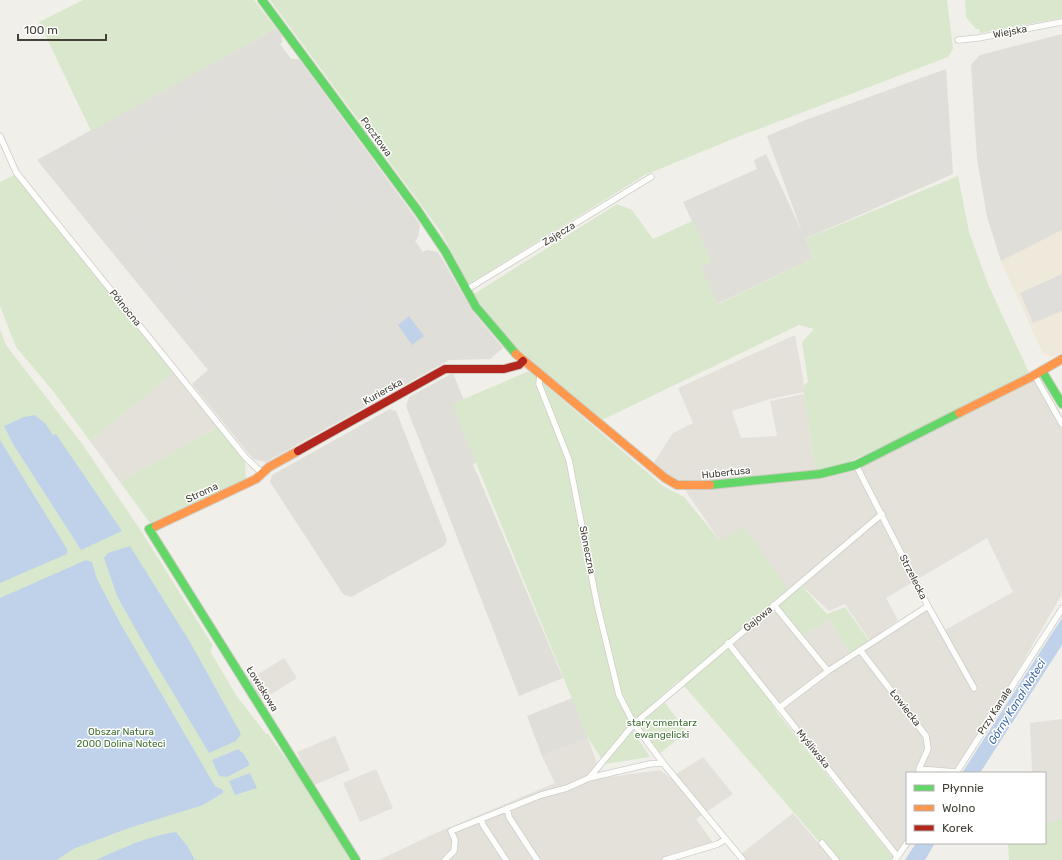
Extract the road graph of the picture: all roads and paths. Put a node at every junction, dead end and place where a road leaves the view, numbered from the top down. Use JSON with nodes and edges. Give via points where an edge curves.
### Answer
{"nodes":[{"id":1,"x":262,"y":0,"type":"edge"},
{"id":2,"x":1062,"y":22,"type":"edge"},
{"id":3,"x":958,"y":40,"type":"dead end"},
{"id":4,"x":0,"y":136,"type":"edge"},
{"id":5,"x":651,"y":177,"type":"dead end"},
{"id":6,"x":466,"y":290,"type":"junction"},
{"id":7,"x":1062,"y":359,"type":"edge"},
{"id":8,"x":523,"y":361,"type":"junction"},
{"id":9,"x":1042,"y":371,"type":"junction"},
{"id":10,"x":540,"y":376,"type":"junction"},
{"id":11,"x":1035,"y":376,"type":"junction"},
{"id":12,"x":1062,"y":404,"type":"edge"},
{"id":13,"x":1062,"y":424,"type":"edge"},
{"id":14,"x":856,"y":465,"type":"junction"},
{"id":15,"x":262,"y":473,"type":"junction"},
{"id":16,"x":882,"y":514,"type":"junction"},
{"id":17,"x":149,"y":529,"type":"joint"},
{"id":18,"x":774,"y":605,"type":"junction"},
{"id":19,"x":928,"y":606,"type":"junction"},
{"id":20,"x":1062,"y":609,"type":"edge"},
{"id":21,"x":728,"y":643,"type":"junction"},
{"id":22,"x":860,"y":650,"type":"junction"},
{"id":23,"x":828,"y":672,"type":"junction"},
{"id":24,"x":974,"y":688,"type":"dead end"},
{"id":25,"x":779,"y":708,"type":"junction"},
{"id":26,"x":634,"y":724,"type":"junction"},
{"id":27,"x":663,"y":763,"type":"junction"},
{"id":28,"x":919,"y":771,"type":"edge"},
{"id":29,"x":938,"y":772,"type":"edge"},
{"id":30,"x":957,"y":772,"type":"edge"},
{"id":31,"x":589,"y":778,"type":"junction"},
{"id":32,"x":507,"y":808,"type":"junction"},
{"id":33,"x":482,"y":819,"type":"junction"},
{"id":34,"x":726,"y":838,"type":"junction"},
{"id":35,"x":822,"y":843,"type":"dead end"},
{"id":36,"x":906,"y":844,"type":"edge"},
{"id":37,"x":896,"y":858,"type":"edge"},
{"id":38,"x":356,"y":860,"type":"edge"},
{"id":39,"x":446,"y":860,"type":"edge"},
{"id":40,"x":506,"y":860,"type":"edge"},
{"id":41,"x":537,"y":860,"type":"edge"},
{"id":42,"x":665,"y":860,"type":"edge"},
{"id":43,"x":743,"y":860,"type":"edge"},
{"id":44,"x":836,"y":860,"type":"edge"}],
"edges":[{"from":1,"to":6,"type":"street","name":"Pocztowa","via":[[418,211],[445,251]]},
{"from":2,"to":3,"type":"street","name":"Wiejska"},
{"from":4,"to":15,"type":"street","name":"Północna","via":[[16,172],[246,458]]},
{"from":5,"to":6,"type":"street","name":"Zajęcza"},
{"from":6,"to":8,"type":"street","name":"Hubertusa","via":[[492,327]]},
{"from":7,"to":9,"type":"street","name":"Hubertusa"},
{"from":8,"to":10,"type":"street","name":"Hubertusa"},
{"from":8,"to":15,"type":"street","name":"Kurierska","via":[[519,365],[504,369],[445,369]]},
{"from":9,"to":11,"type":"street","name":"Hubertusa"},
{"from":9,"to":12,"type":"street"},
{"from":10,"to":14,"type":"street","name":"Hubertusa","via":[[651,467],[677,485],[696,486],[820,474]]},
{"from":10,"to":26,"type":"street","name":"Słoneczna","via":[[540,384],[569,460],[619,695]]},
{"from":11,"to":13,"type":"street"},
{"from":11,"to":14,"type":"street","name":"Hubertusa"},
{"from":14,"to":16,"type":"street","name":"Strzelecka"},
{"from":15,"to":17,"type":"street","name":"Stroma","via":[[256,479]]},
{"from":16,"to":18,"type":"street","name":"Gajowa"},
{"from":16,"to":19,"type":"street","name":"Strzelecka"},
{"from":17,"to":38,"type":"street","name":"Łowiskowa"},
{"from":18,"to":21,"type":"street","name":"Gajowa"},
{"from":18,"to":23,"type":"street"},
{"from":19,"to":22,"type":"street"},
{"from":19,"to":24,"type":"street","name":"Strzelecka"},
{"from":20,"to":30,"type":"street","name":"Przy Kanale"},
{"from":21,"to":25,"type":"street","name":"Myśliwska"},
{"from":21,"to":26,"type":"street","name":"Gajowa"},
{"from":22,"to":23,"type":"street"},
{"from":22,"to":28,"type":"street","name":"Łowiecka","via":[[926,736],[928,749]]},
{"from":23,"to":25,"type":"street"},
{"from":25,"to":37,"type":"street","name":"Myśliwska"},
{"from":26,"to":27,"type":"street","name":"Słoneczna"},
{"from":26,"to":31,"type":"street"},
{"from":27,"to":31,"type":"street"},
{"from":27,"to":34,"type":"street","name":"Słoneczna"},
{"from":28,"to":29,"type":"street"},
{"from":31,"to":32,"type":"street"},
{"from":32,"to":33,"type":"street"},
{"from":32,"to":41,"type":"street","via":[[509,817]]},
{"from":33,"to":39,"type":"street","via":[[451,831],[455,840],[454,851]]},
{"from":33,"to":40,"type":"street","via":[[483,825]]},
{"from":34,"to":42,"type":"street","via":[[718,844]]},
{"from":34,"to":43,"type":"street","name":"Słoneczna"},
{"from":35,"to":44,"type":"street"},
{"from":36,"to":37,"type":"street"}]}
